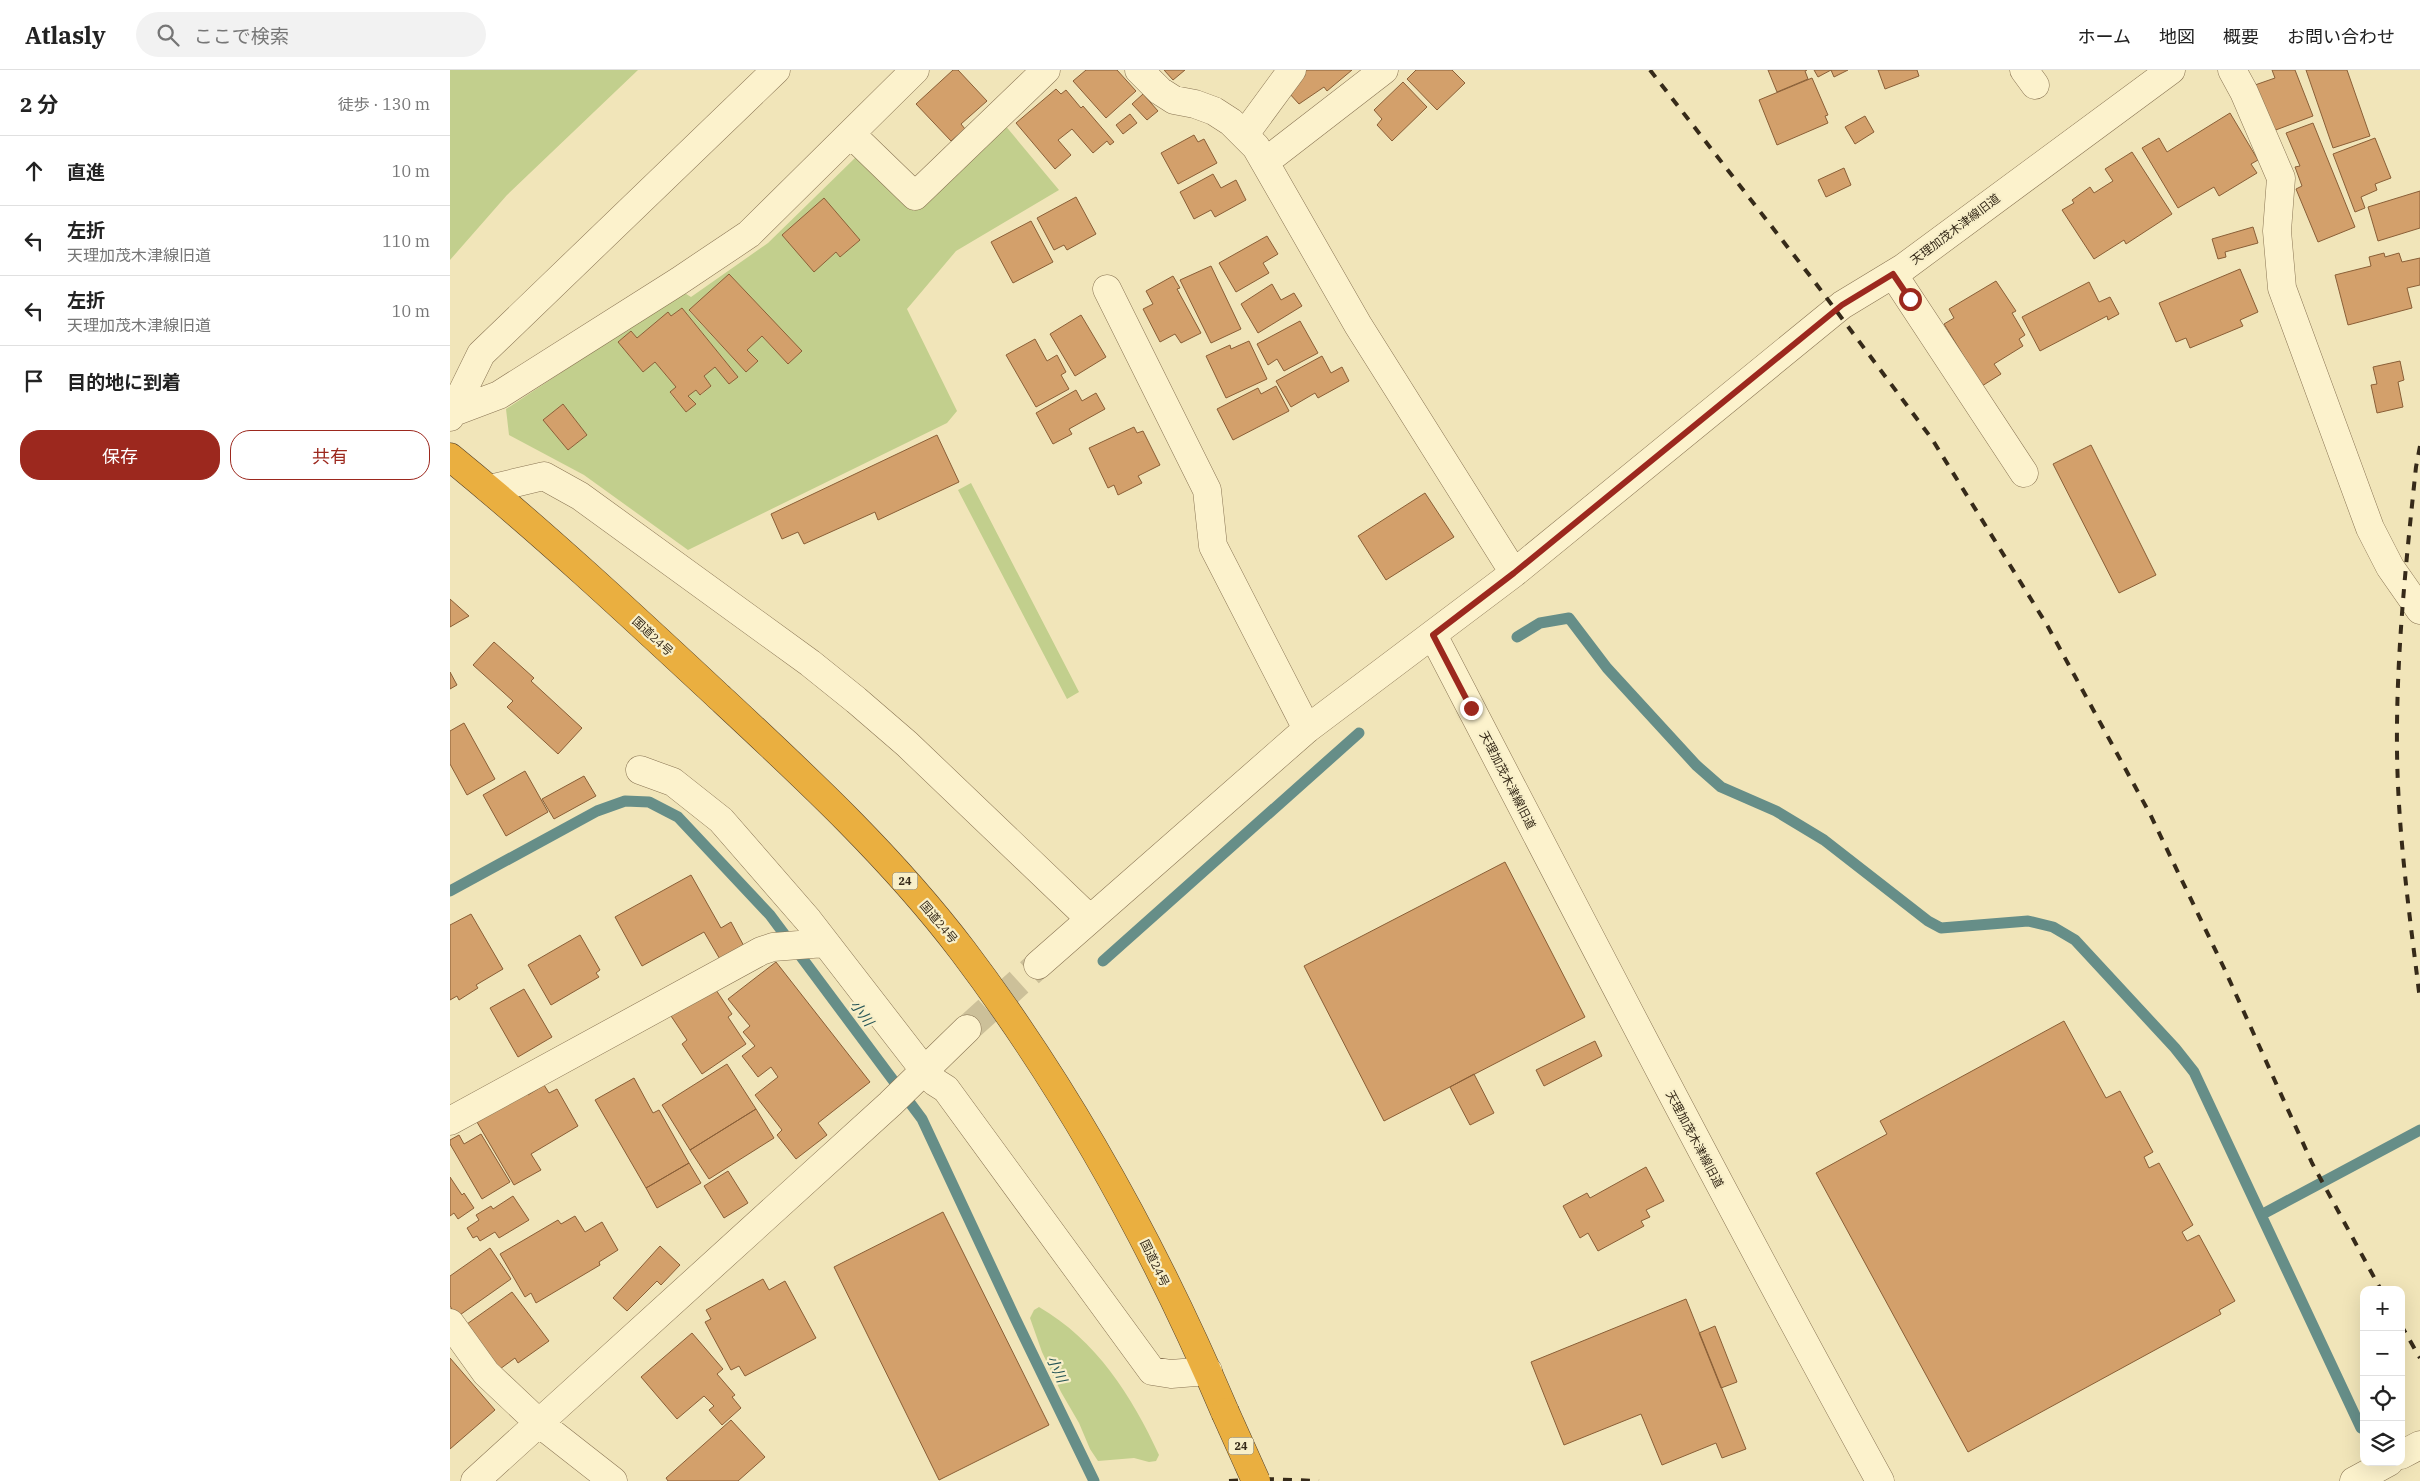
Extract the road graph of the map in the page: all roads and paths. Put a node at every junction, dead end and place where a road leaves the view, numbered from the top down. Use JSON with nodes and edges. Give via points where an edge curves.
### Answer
{"nodes":[{"id":1,"x":776,"y":70,"type":"edge"},
{"id":2,"x":915,"y":70,"type":"edge"},
{"id":3,"x":1046,"y":70,"type":"edge"},
{"id":4,"x":1139,"y":70,"type":"edge"},
{"id":5,"x":1292,"y":70,"type":"edge"},
{"id":6,"x":1384,"y":70,"type":"edge"},
{"id":7,"x":2171,"y":70,"type":"edge"},
{"id":8,"x":2232,"y":70,"type":"edge"},
{"id":9,"x":851,"y":134,"type":"junction"},
{"id":10,"x":1245,"y":134,"type":"junction"},
{"id":11,"x":1265,"y":162,"type":"junction"},
{"id":12,"x":1893,"y":274,"type":"junction"},
{"id":13,"x":1107,"y":290,"type":"dead end"},
{"id":14,"x":452,"y":414,"type":"edge"},
{"id":15,"x":450,"y":457,"type":"edge"},
{"id":16,"x":2024,"y":472,"type":"dead end"},
{"id":17,"x":489,"y":489,"type":"junction"},
{"id":18,"x":1514,"y":573,"type":"junction"},
{"id":19,"x":2420,"y":610,"type":"edge"},
{"id":20,"x":1433,"y":635,"type":"junction"},
{"id":21,"x":1307,"y":729,"type":"junction"},
{"id":22,"x":640,"y":770,"type":"dead end"},
{"id":23,"x":1089,"y":918,"type":"junction"},
{"id":24,"x":820,"y":943,"type":"junction"},
{"id":25,"x":1038,"y":965,"type":"tunnel mouth"},
{"id":26,"x":967,"y":1030,"type":"tunnel mouth"},
{"id":27,"x":921,"y":1073,"type":"junction"},
{"id":28,"x":450,"y":1121,"type":"edge"},
{"id":29,"x":450,"y":1323,"type":"edge"},
{"id":30,"x":1208,"y":1370,"type":"junction"},
{"id":31,"x":539,"y":1424,"type":"junction"},
{"id":32,"x":2420,"y":1445,"type":"edge"},
{"id":33,"x":2405,"y":1453,"type":"edge"},
{"id":34,"x":474,"y":1481,"type":"edge"},
{"id":35,"x":613,"y":1481,"type":"edge"},
{"id":36,"x":1256,"y":1481,"type":"edge"},
{"id":37,"x":1880,"y":1481,"type":"edge"}],
"edges":[{"from":1,"to":14,"type":"street","via":[[481,354]]},
{"from":2,"to":9,"type":"street"},
{"from":3,"to":9,"type":"street","via":[[915,196]]},
{"from":4,"to":10,"type":"street","via":[[1174,100],[1214,111]]},
{"from":5,"to":10,"type":"street"},
{"from":6,"to":11,"type":"street"},
{"from":7,"to":12,"type":"street","name":"天理加茂木津線旧道"},
{"from":8,"to":19,"type":"street","via":[[2281,178],[2277,231],[2282,288],[2370,528],[2390,567]]},
{"from":9,"to":14,"type":"street","via":[[749,234],[499,394]]},
{"from":10,"to":11,"type":"street"},
{"from":11,"to":18,"type":"street","via":[[1358,324]]},
{"from":12,"to":16,"type":"street"},
{"from":12,"to":18,"type":"street","name":"天理加茂木津線旧道","via":[[1828,316]]},
{"from":13,"to":21,"type":"street","via":[[1207,490],[1213,546]]},
{"from":15,"to":17,"type":"highway","name":"国道24号","number":"24"},
{"from":17,"to":23,"type":"street","via":[[544,476],[580,496],[856,700],[907,744]]},
{"from":17,"to":30,"type":"highway","name":"国道24号","number":"24","via":[[578,566],[811,783],[865,837],[962,949],[1080,1122],[1126,1202]]},
{"from":18,"to":20,"type":"street","name":"天理加茂木津線旧道"},
{"from":20,"to":21,"type":"street"},
{"from":20,"to":37,"type":"street","name":"天理加茂木津線旧道","via":[[1763,1269]]},
{"from":21,"to":23,"type":"street"},
{"from":22,"to":24,"type":"street","via":[[673,782],[721,820],[808,920]]},
{"from":23,"to":25,"type":"street"},
{"from":24,"to":27,"type":"street"},
{"from":24,"to":28,"type":"street","via":[[773,947],[752,955]]},
{"from":26,"to":27,"type":"street"},
{"from":27,"to":30,"type":"street","via":[[946,1089],[1152,1371],[1172,1374]]},
{"from":27,"to":31,"type":"street"},
{"from":29,"to":31,"type":"street","via":[[486,1373]]},
{"from":30,"to":36,"type":"highway","name":"国道24号","number":"24","bridge":true},
{"from":31,"to":34,"type":"street"},
{"from":31,"to":35,"type":"street"},
{"from":32,"to":33,"type":"street"}]}
